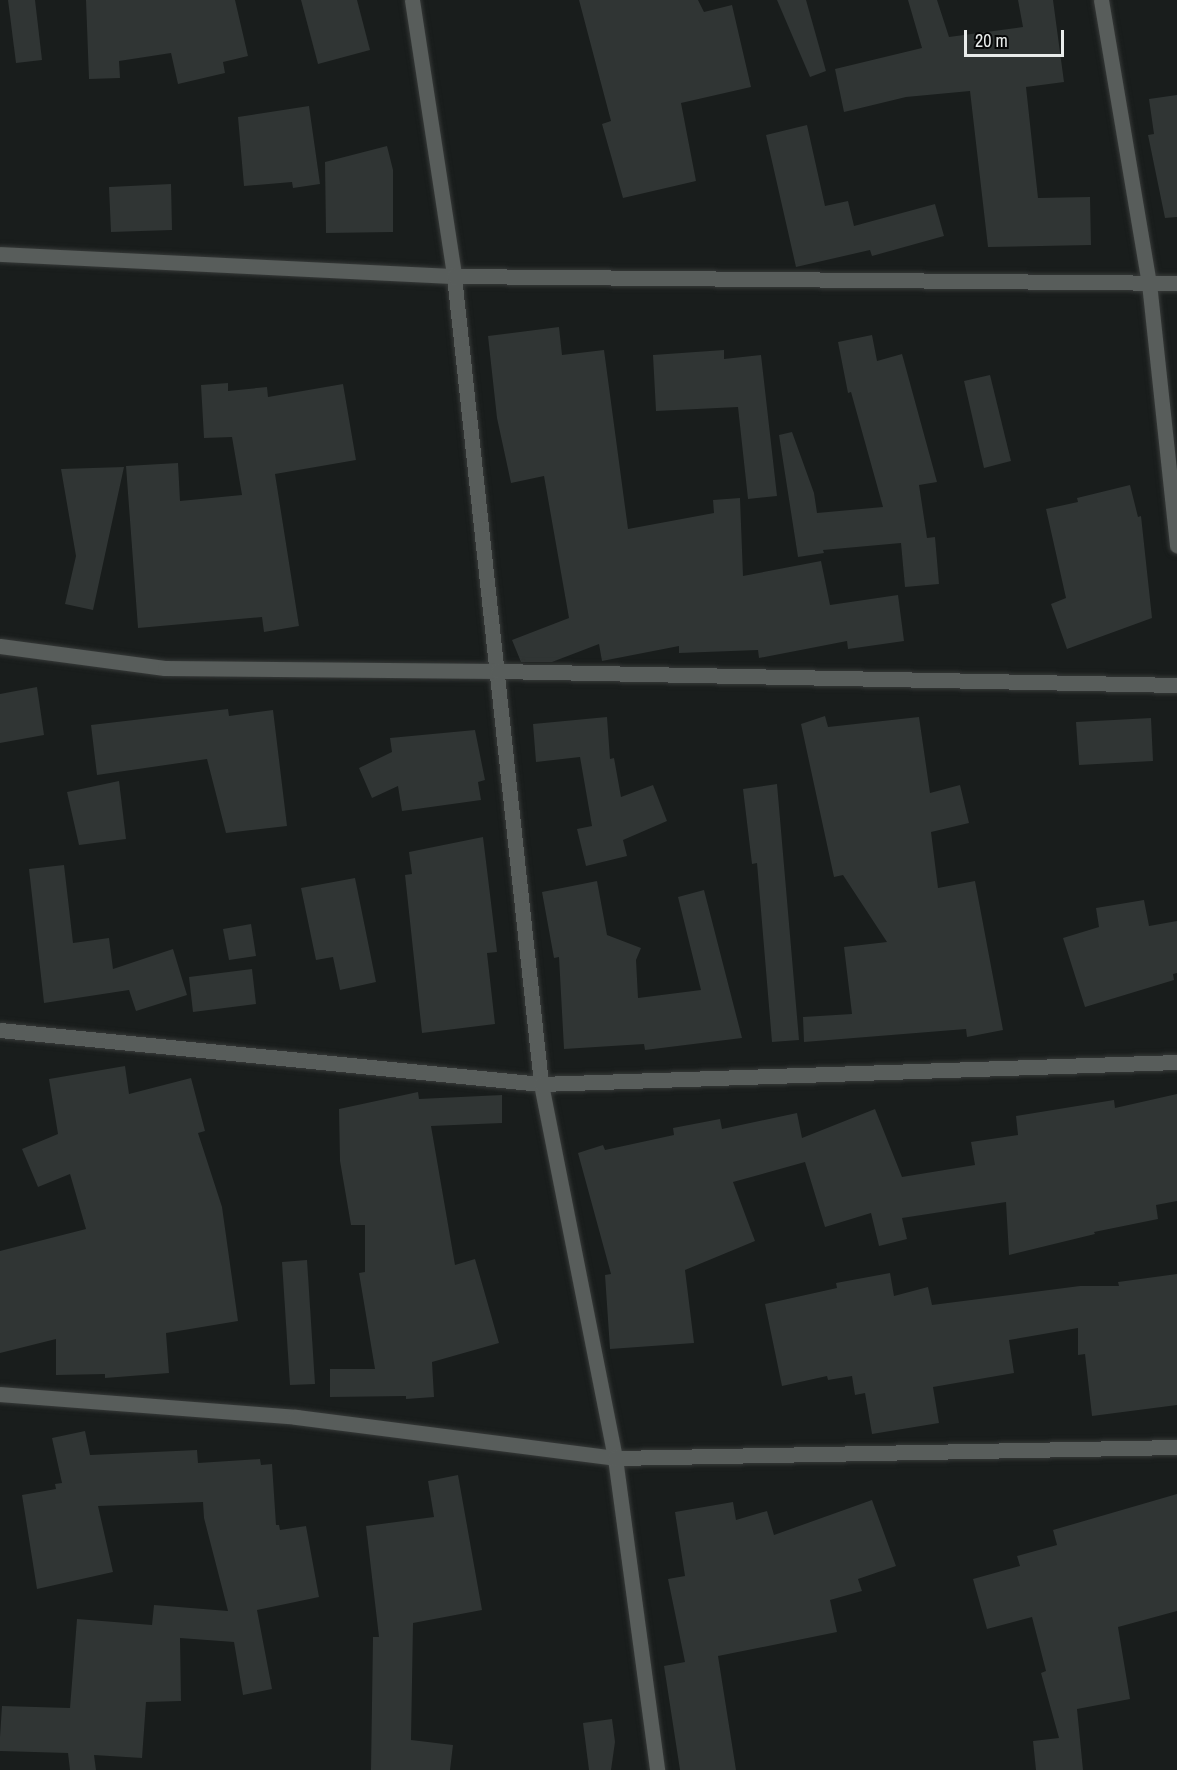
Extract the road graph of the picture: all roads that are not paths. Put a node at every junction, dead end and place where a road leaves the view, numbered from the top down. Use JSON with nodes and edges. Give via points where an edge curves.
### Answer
{"nodes":[{"id":1,"x":412,"y":0,"type":"edge"},
{"id":2,"x":1101,"y":0,"type":"edge"},
{"id":3,"x":0,"y":254,"type":"edge"},
{"id":4,"x":454,"y":276,"type":"junction"},
{"id":5,"x":1149,"y":283,"type":"junction"},
{"id":6,"x":1177,"y":283,"type":"edge"},
{"id":7,"x":1177,"y":546,"type":"edge"},
{"id":8,"x":0,"y":646,"type":"edge"},
{"id":9,"x":498,"y":671,"type":"junction"},
{"id":10,"x":1177,"y":685,"type":"edge"},
{"id":11,"x":0,"y":1030,"type":"edge"},
{"id":12,"x":1177,"y":1062,"type":"edge"},
{"id":13,"x":541,"y":1084,"type":"junction"},
{"id":14,"x":0,"y":1394,"type":"edge"},
{"id":15,"x":1177,"y":1446,"type":"edge"},
{"id":16,"x":615,"y":1458,"type":"junction"},
{"id":17,"x":657,"y":1770,"type":"edge"}],
"edges":[{"from":1,"to":4,"type":"street"},
{"from":2,"to":5,"type":"street"},
{"from":3,"to":4,"type":"street"},
{"from":4,"to":5,"type":"street"},
{"from":4,"to":9,"type":"street"},
{"from":5,"to":6,"type":"street"},
{"from":5,"to":7,"type":"street"},
{"from":8,"to":9,"type":"street","via":[[165,668]]},
{"from":9,"to":10,"type":"street"},
{"from":9,"to":13,"type":"street"},
{"from":11,"to":13,"type":"street"},
{"from":12,"to":13,"type":"street"},
{"from":13,"to":16,"type":"street"},
{"from":14,"to":16,"type":"street","via":[[296,1417]]},
{"from":15,"to":16,"type":"street"},
{"from":16,"to":17,"type":"street"}]}
